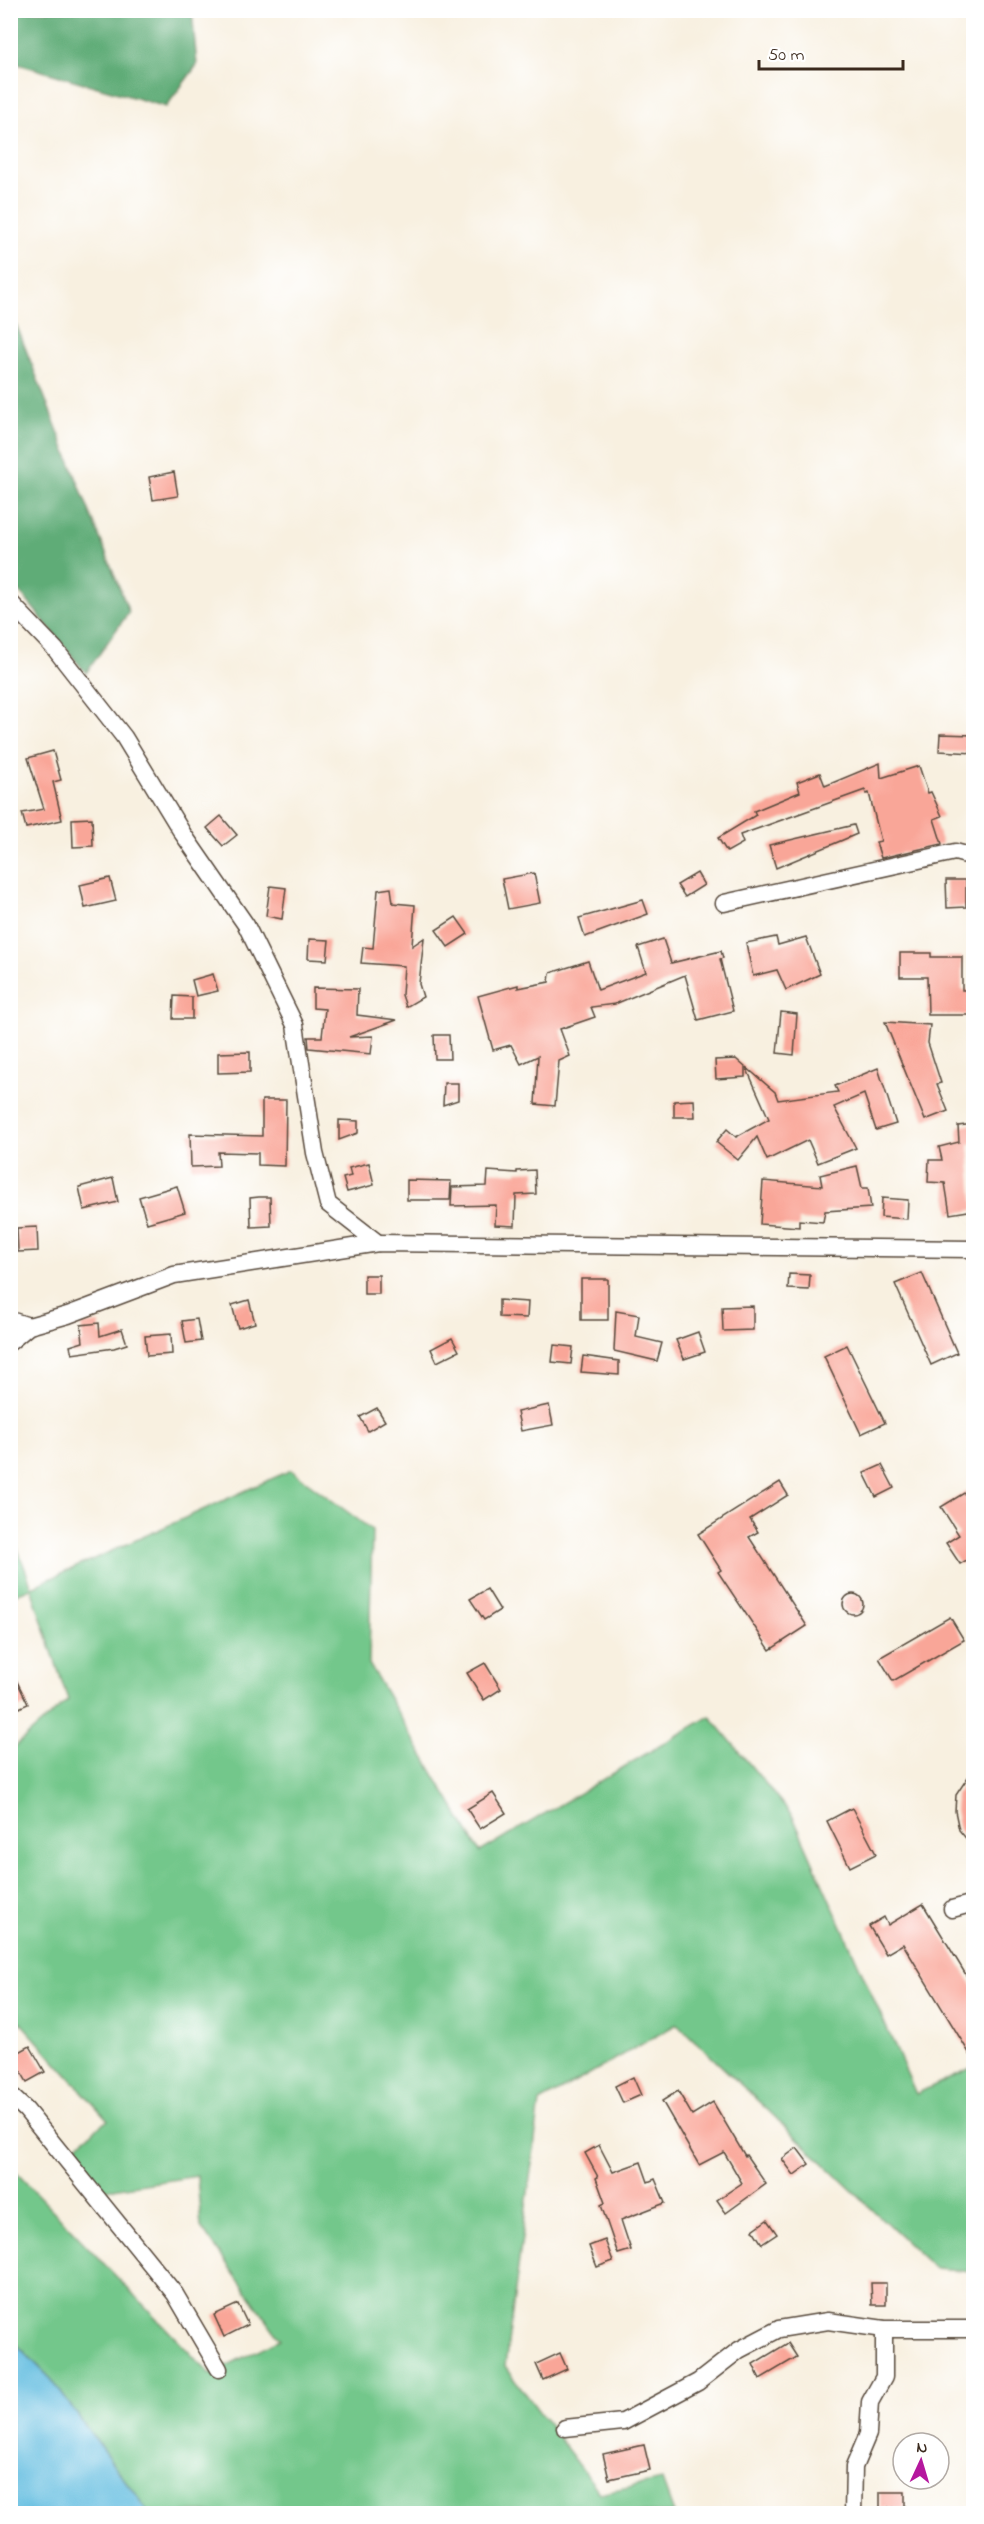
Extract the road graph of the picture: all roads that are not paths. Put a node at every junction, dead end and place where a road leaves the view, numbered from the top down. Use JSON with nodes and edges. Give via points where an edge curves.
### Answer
{"nodes":[{"id":1,"x":10,"y":602,"type":"edge"},
{"id":2,"x":974,"y":857,"type":"edge"},
{"id":3,"x":724,"y":903,"type":"dead end"},
{"id":4,"x":378,"y":1243,"type":"junction"},
{"id":5,"x":974,"y":1249,"type":"edge"},
{"id":6,"x":10,"y":1320,"type":"edge"},
{"id":7,"x":29,"y":1326,"type":"junction"},
{"id":8,"x":10,"y":1331,"type":"edge"},
{"id":9,"x":10,"y":1342,"type":"edge"},
{"id":10,"x":974,"y":1903,"type":"edge"},
{"id":11,"x":952,"y":1909,"type":"dead end"},
{"id":12,"x":10,"y":2095,"type":"edge"},
{"id":13,"x":884,"y":2329,"type":"junction"},
{"id":14,"x":974,"y":2329,"type":"edge"},
{"id":15,"x":219,"y":2369,"type":"dead end"},
{"id":16,"x":565,"y":2428,"type":"dead end"},
{"id":17,"x":853,"y":2514,"type":"edge"}],
"edges":[{"from":1,"to":4,"type":"street","via":[[55,649],[124,737],[183,834],[246,925],[295,1025],[315,1153],[328,1204]]},
{"from":2,"to":3,"type":"street","via":[[955,852]]},
{"from":4,"to":5,"type":"street"},
{"from":4,"to":7,"type":"street","via":[[174,1275],[68,1316]]},
{"from":6,"to":7,"type":"street"},
{"from":7,"to":8,"type":"street"},
{"from":7,"to":9,"type":"street"},
{"from":10,"to":11,"type":"street"},
{"from":12,"to":15,"type":"street","via":[[175,2294]]},
{"from":13,"to":14,"type":"street"},
{"from":13,"to":16,"type":"street","via":[[828,2321],[779,2330],[739,2350],[698,2382],[623,2422]]},
{"from":13,"to":17,"type":"street","via":[[884,2377],[870,2402],[868,2434],[854,2467]]}]}
